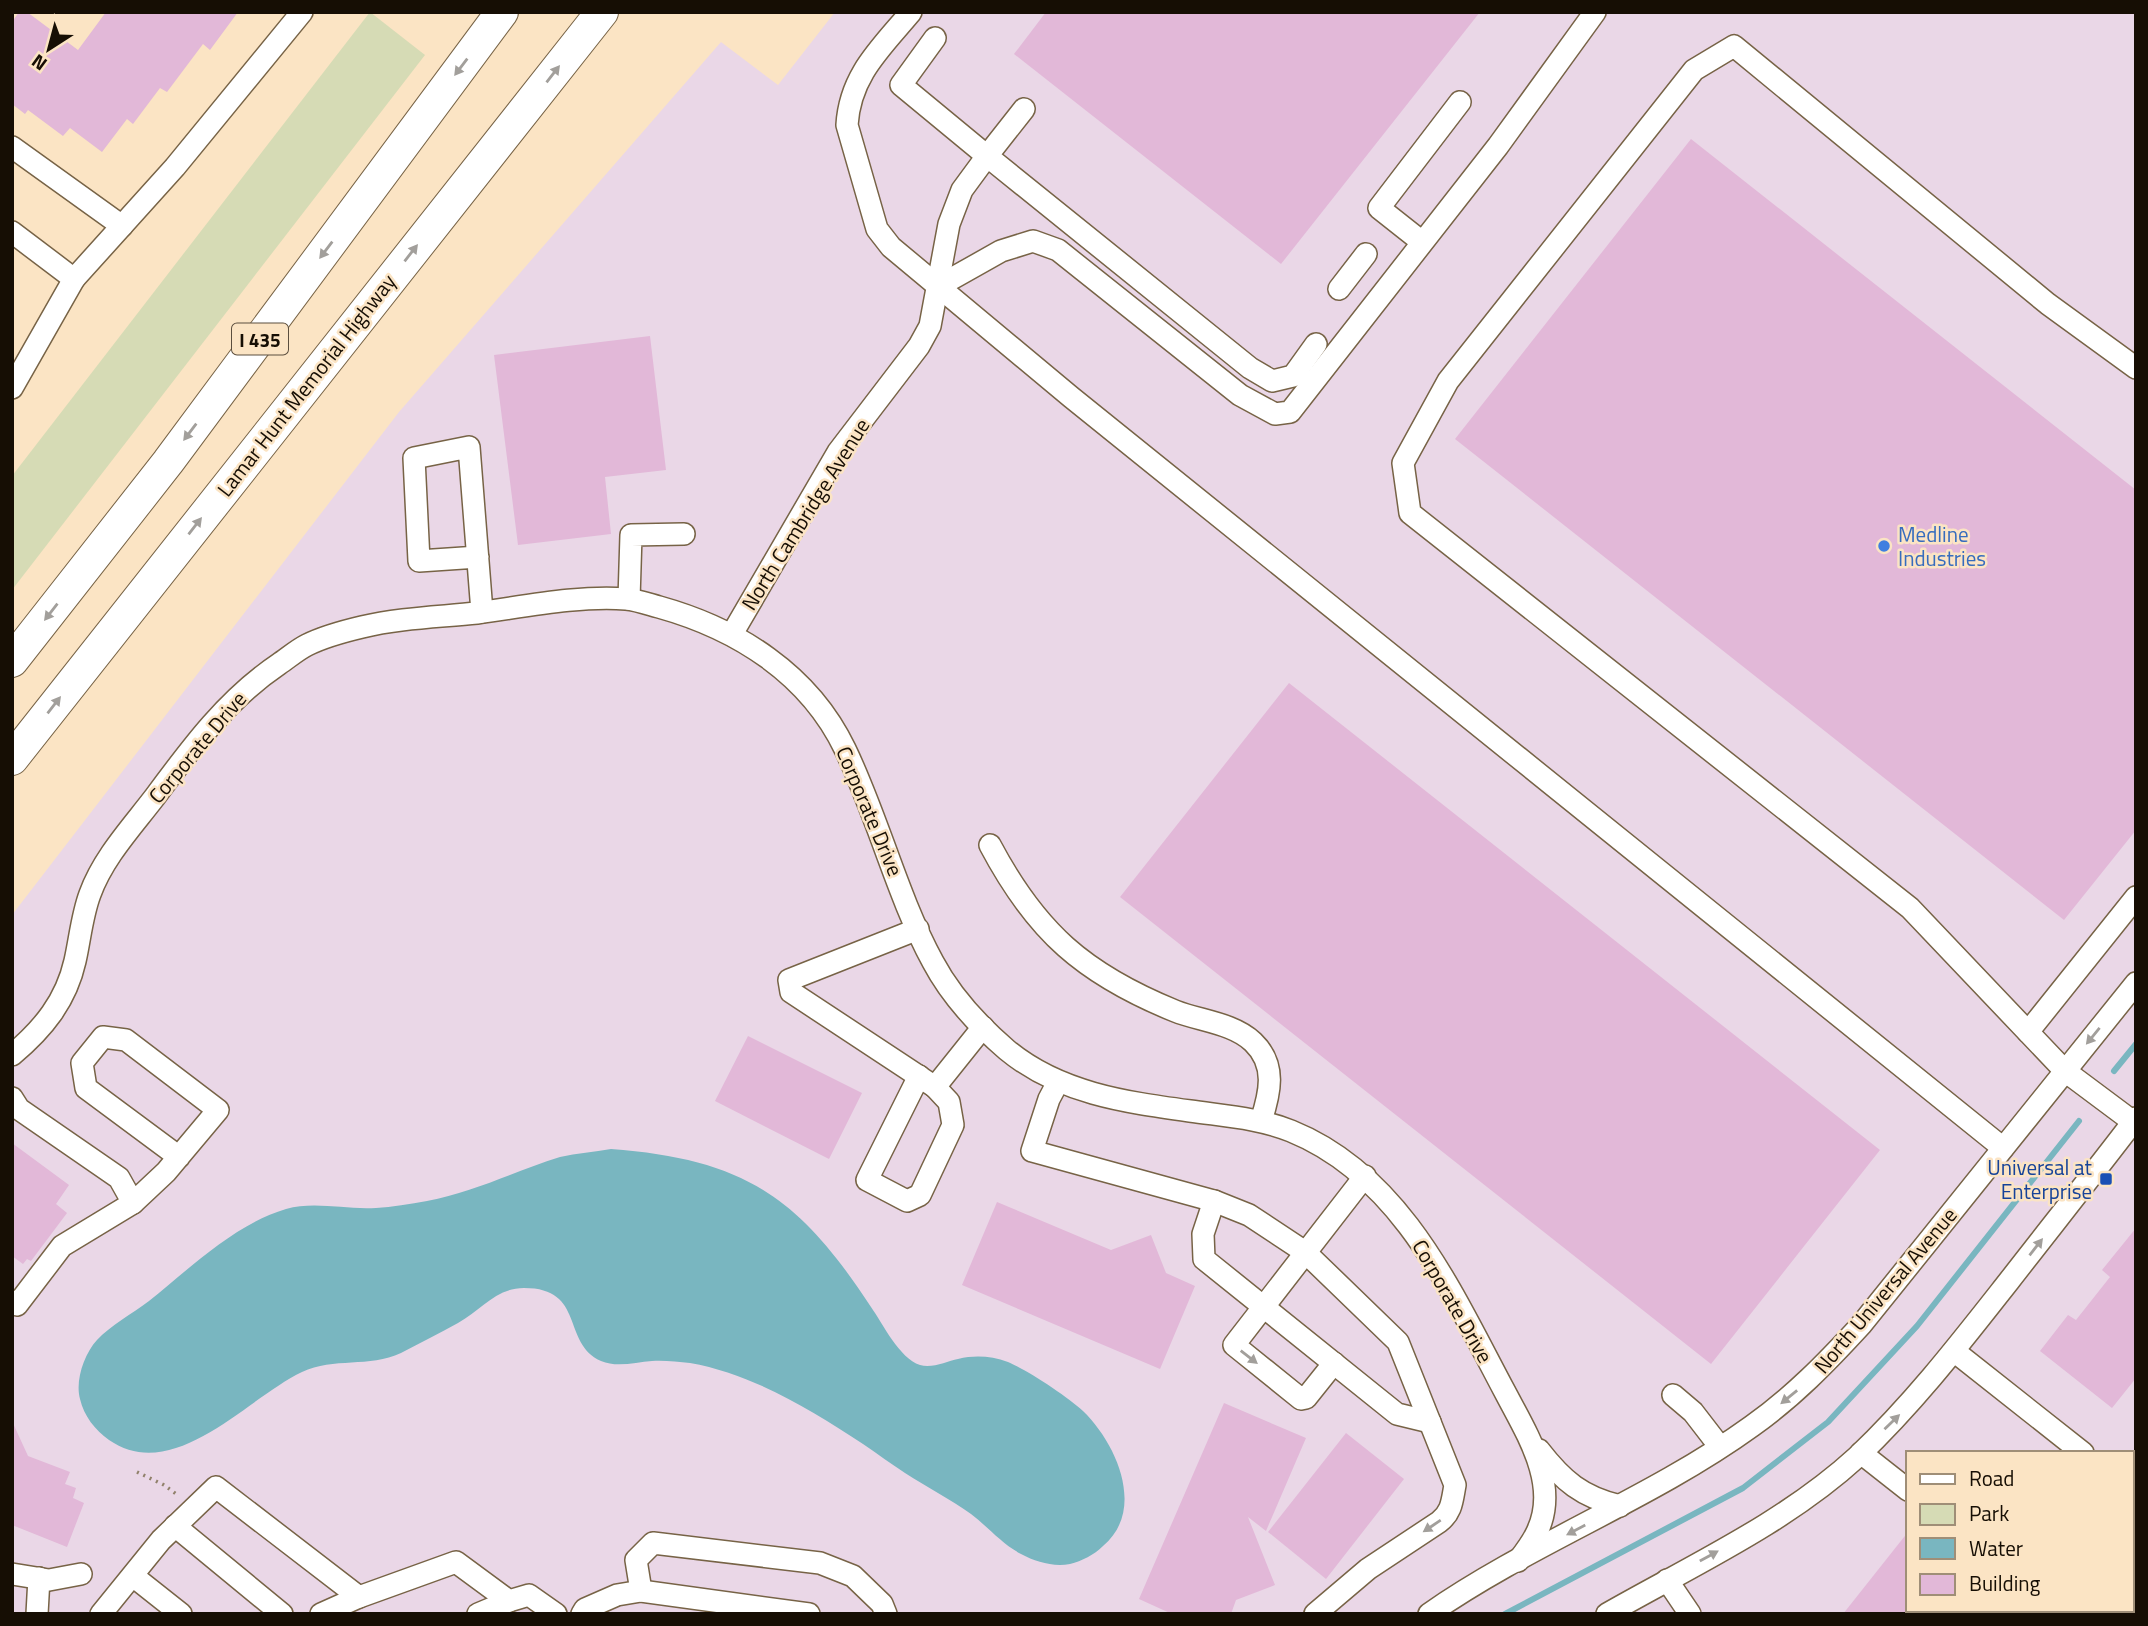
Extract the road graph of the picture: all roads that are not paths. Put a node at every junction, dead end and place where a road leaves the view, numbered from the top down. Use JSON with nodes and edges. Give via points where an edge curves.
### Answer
{"nodes":[{"id":1,"x":302,"y":12,"type":"edge"},
{"id":2,"x":502,"y":12,"type":"edge"},
{"id":3,"x":602,"y":12,"type":"edge"},
{"id":4,"x":911,"y":12,"type":"edge"},
{"id":5,"x":1595,"y":12,"type":"edge"},
{"id":6,"x":935,"y":38,"type":"dead end"},
{"id":7,"x":1460,"y":102,"type":"dead end"},
{"id":8,"x":1024,"y":109,"type":"dead end"},
{"id":9,"x":12,"y":148,"type":"edge"},
{"id":10,"x":987,"y":156,"type":"junction"},
{"id":11,"x":122,"y":226,"type":"junction"},
{"id":12,"x":12,"y":232,"type":"edge"},
{"id":13,"x":1422,"y":242,"type":"junction"},
{"id":14,"x":1366,"y":254,"type":"dead end"},
{"id":15,"x":74,"y":279,"type":"junction"},
{"id":16,"x":937,"y":287,"type":"junction"},
{"id":17,"x":1382,"y":295,"type":"junction"},
{"id":18,"x":1316,"y":344,"type":"dead end"},
{"id":19,"x":2136,"y":368,"type":"edge"},
{"id":20,"x":12,"y":388,"type":"edge"},
{"id":21,"x":684,"y":534,"type":"dead end"},
{"id":22,"x":478,"y":558,"type":"junction"},
{"id":23,"x":629,"y":599,"type":"junction"},
{"id":24,"x":482,"y":612,"type":"junction"},
{"id":25,"x":732,"y":634,"type":"junction"},
{"id":26,"x":12,"y":661,"type":"edge"},
{"id":27,"x":12,"y":759,"type":"edge"},
{"id":28,"x":990,"y":845,"type":"dead end"},
{"id":29,"x":2136,"y":897,"type":"edge"},
{"id":30,"x":918,"y":929,"type":"junction"},
{"id":31,"x":2136,"y":983,"type":"edge"},
{"id":32,"x":983,"y":1027,"type":"junction"},
{"id":33,"x":2028,"y":1032,"type":"junction"},
{"id":34,"x":12,"y":1055,"type":"edge"},
{"id":35,"x":2065,"y":1071,"type":"junction"},
{"id":36,"x":927,"y":1081,"type":"junction"},
{"id":37,"x":1058,"y":1082,"type":"junction"},
{"id":38,"x":14,"y":1106,"type":"edge"},
{"id":39,"x":1261,"y":1121,"type":"junction"},
{"id":40,"x":2135,"y":1123,"type":"edge"},
{"id":41,"x":2003,"y":1148,"type":"junction"},
{"id":42,"x":179,"y":1157,"type":"junction"},
{"id":43,"x":1365,"y":1176,"type":"junction"},
{"id":44,"x":1214,"y":1201,"type":"junction"},
{"id":45,"x":133,"y":1203,"type":"junction"},
{"id":46,"x":1305,"y":1252,"type":"junction"},
{"id":47,"x":12,"y":1301,"type":"edge"},
{"id":48,"x":1263,"y":1306,"type":"junction"},
{"id":49,"x":1954,"y":1351,"type":"junction"},
{"id":50,"x":1334,"y":1363,"type":"junction"},
{"id":51,"x":1673,"y":1395,"type":"dead end"},
{"id":52,"x":1430,"y":1422,"type":"junction"},
{"id":53,"x":1529,"y":1437,"type":"junction"},
{"id":54,"x":1720,"y":1447,"type":"junction"},
{"id":55,"x":2079,"y":1451,"type":"edge"},
{"id":56,"x":1861,"y":1452,"type":"junction"},
{"id":57,"x":1906,"y":1487,"type":"edge"},
{"id":58,"x":1620,"y":1506,"type":"junction"},
{"id":59,"x":175,"y":1526,"type":"junction"},
{"id":60,"x":1518,"y":1561,"type":"junction"},
{"id":61,"x":12,"y":1574,"type":"edge"},
{"id":62,"x":81,"y":1574,"type":"dead end"},
{"id":63,"x":134,"y":1576,"type":"junction"},
{"id":64,"x":39,"y":1578,"type":"junction"},
{"id":65,"x":1667,"y":1580,"type":"junction"},
{"id":66,"x":640,"y":1591,"type":"junction"},
{"id":67,"x":359,"y":1597,"type":"junction"},
{"id":68,"x":509,"y":1601,"type":"junction"},
{"id":69,"x":37,"y":1614,"type":"edge"},
{"id":70,"x":101,"y":1614,"type":"edge"},
{"id":71,"x":181,"y":1614,"type":"edge"},
{"id":72,"x":282,"y":1614,"type":"edge"},
{"id":73,"x":321,"y":1614,"type":"edge"},
{"id":74,"x":478,"y":1614,"type":"edge"},
{"id":75,"x":556,"y":1614,"type":"edge"},
{"id":76,"x":582,"y":1614,"type":"edge"},
{"id":77,"x":809,"y":1614,"type":"edge"},
{"id":78,"x":886,"y":1614,"type":"edge"},
{"id":79,"x":1315,"y":1614,"type":"edge"},
{"id":80,"x":1429,"y":1614,"type":"edge"},
{"id":81,"x":1607,"y":1614,"type":"edge"},
{"id":82,"x":1690,"y":1614,"type":"edge"}],
"edges":[{"from":1,"to":11,"type":"street"},
{"from":2,"to":26,"type":"highway","number":"I 435","one_way":true,"via":[[169,461]]},
{"from":27,"to":3,"type":"highway","name":"Lamar Hunt Memorial Highway","one_way":true},
{"from":4,"to":16,"type":"street","via":[[863,70],[848,108],[847,125],[877,229]]},
{"from":5,"to":13,"type":"street"},
{"from":6,"to":10,"type":"street","via":[[901,85]]},
{"from":7,"to":13,"type":"street","via":[[1379,208]]},
{"from":8,"to":10,"type":"street","name":"North Cambridge Avenue"},
{"from":9,"to":11,"type":"street"},
{"from":10,"to":16,"type":"street","name":"North Cambridge Avenue","via":[[962,190],[953,213]]},
{"from":10,"to":18,"type":"street","via":[[1272,381],[1293,376]]},
{"from":11,"to":15,"type":"street"},
{"from":12,"to":15,"type":"street"},
{"from":13,"to":17,"type":"street"},
{"from":14,"to":17,"type":"street","via":[[1346,280]]},
{"from":15,"to":20,"type":"street"},
{"from":16,"to":17,"type":"street","via":[[1022,244],[1032,241],[1058,250],[1240,395],[1275,414],[1290,412]]},
{"from":16,"to":25,"type":"street","name":"North Cambridge Avenue","via":[[930,326],[919,346],[838,452]]},
{"from":16,"to":41,"type":"street"},
{"from":19,"to":33,"type":"street","via":[[2048,304],[1734,46],[1685,81],[1448,381],[1402,463],[1410,513],[1910,908]]},
{"from":21,"to":23,"type":"street","via":[[631,535]]},
{"from":22,"to":22,"type":"street","via":[[469,447],[414,458],[419,561]]},
{"from":22,"to":24,"type":"street"},
{"from":23,"to":24,"type":"street","name":"Corporate Drive"},
{"from":23,"to":25,"type":"street","name":"Corporate Drive"},
{"from":24,"to":34,"type":"street","name":"Corporate Drive","via":[[366,626],[308,645],[227,705],[107,859],[91,892],[61,999],[46,1024]]},
{"from":25,"to":30,"type":"street","name":"Corporate Drive","via":[[772,660],[809,693],[844,745]]},
{"from":28,"to":39,"type":"street","via":[[1033,914],[1092,969],[1146,999],[1236,1030],[1254,1043],[1271,1076]]},
{"from":29,"to":33,"type":"street"},
{"from":30,"to":32,"type":"street","name":"Corporate Drive","via":[[934,964]]},
{"from":30,"to":36,"type":"street","via":[[789,980],[791,992]]},
{"from":31,"to":35,"type":"street","name":"North Universal Avenue","one_way":true},
{"from":32,"to":36,"type":"street"},
{"from":32,"to":37,"type":"street","name":"Corporate Drive","via":[[1028,1066]]},
{"from":33,"to":35,"type":"street"},
{"from":35,"to":40,"type":"street"},
{"from":35,"to":41,"type":"street","name":"North Universal Avenue"},
{"from":36,"to":36,"type":"street","via":[[948,1102],[953,1125],[920,1195],[907,1200],[867,1180]]},
{"from":37,"to":39,"type":"street","name":"Corporate Drive","via":[[1114,1099]]},
{"from":37,"to":44,"type":"street","via":[[1032,1151]]},
{"from":38,"to":45,"type":"street","via":[[119,1178]]},
{"from":39,"to":43,"type":"street","name":"Corporate Drive","via":[[1323,1147]]},
{"from":49,"to":40,"type":"street","one_way":true},
{"from":41,"to":54,"type":"street","name":"North Universal Avenue","one_way":true,"via":[[1818,1372]]},
{"from":42,"to":42,"type":"street","via":[[218,1110],[126,1040],[103,1037],[82,1063],[86,1088]]},
{"from":42,"to":45,"type":"street"},
{"from":43,"to":46,"type":"street"},
{"from":43,"to":53,"type":"street","name":"Corporate Drive","via":[[1415,1234],[1446,1281]]},
{"from":44,"to":46,"type":"street","via":[[1249,1215]]},
{"from":44,"to":48,"type":"street","via":[[1203,1234],[1204,1259]]},
{"from":45,"to":47,"type":"street","via":[[62,1246],[17,1305]]},
{"from":46,"to":48,"type":"street"},
{"from":46,"to":52,"type":"street","via":[[1398,1342]]},
{"from":48,"to":50,"type":"street"},
{"from":48,"to":50,"type":"street","one_way":true,"via":[[1234,1345],[1301,1399]]},
{"from":49,"to":55,"type":"street"},
{"from":56,"to":49,"type":"street","one_way":true},
{"from":50,"to":52,"type":"street","via":[[1397,1414]]},
{"from":51,"to":54,"type":"street"},
{"from":52,"to":79,"type":"street","one_way":true,"via":[[1455,1485],[1447,1515],[1368,1569]]},
{"from":53,"to":58,"type":"street","name":"Corporate Drive","via":[[1567,1482],[1599,1501]]},
{"from":53,"to":60,"type":"street","name":"Corporate Drive","via":[[1544,1483],[1545,1509],[1540,1528]]},
{"from":54,"to":58,"type":"street","name":"North Universal Avenue"},
{"from":56,"to":57,"type":"street"},
{"from":65,"to":56,"type":"street","one_way":true,"via":[[1805,1498]]},
{"from":58,"to":60,"type":"street","name":"North Universal Avenue","one_way":true},
{"from":59,"to":63,"type":"street"},
{"from":59,"to":67,"type":"street","via":[[216,1488]]},
{"from":59,"to":72,"type":"street"},
{"from":60,"to":80,"type":"street","name":"North Universal Avenue"},
{"from":61,"to":64,"type":"street"},
{"from":62,"to":64,"type":"street"},
{"from":63,"to":70,"type":"street"},
{"from":63,"to":71,"type":"street"},
{"from":64,"to":69,"type":"street"},
{"from":65,"to":81,"type":"street"},
{"from":65,"to":82,"type":"street"},
{"from":66,"to":76,"type":"street","via":[[617,1595]]},
{"from":66,"to":77,"type":"street"},
{"from":66,"to":78,"type":"street","via":[[636,1560],[653,1543],[820,1563],[853,1576],[882,1604]]},
{"from":67,"to":68,"type":"street","via":[[456,1562]]},
{"from":67,"to":73,"type":"street"},
{"from":68,"to":74,"type":"street"},
{"from":68,"to":75,"type":"street","via":[[529,1595]]}]}
